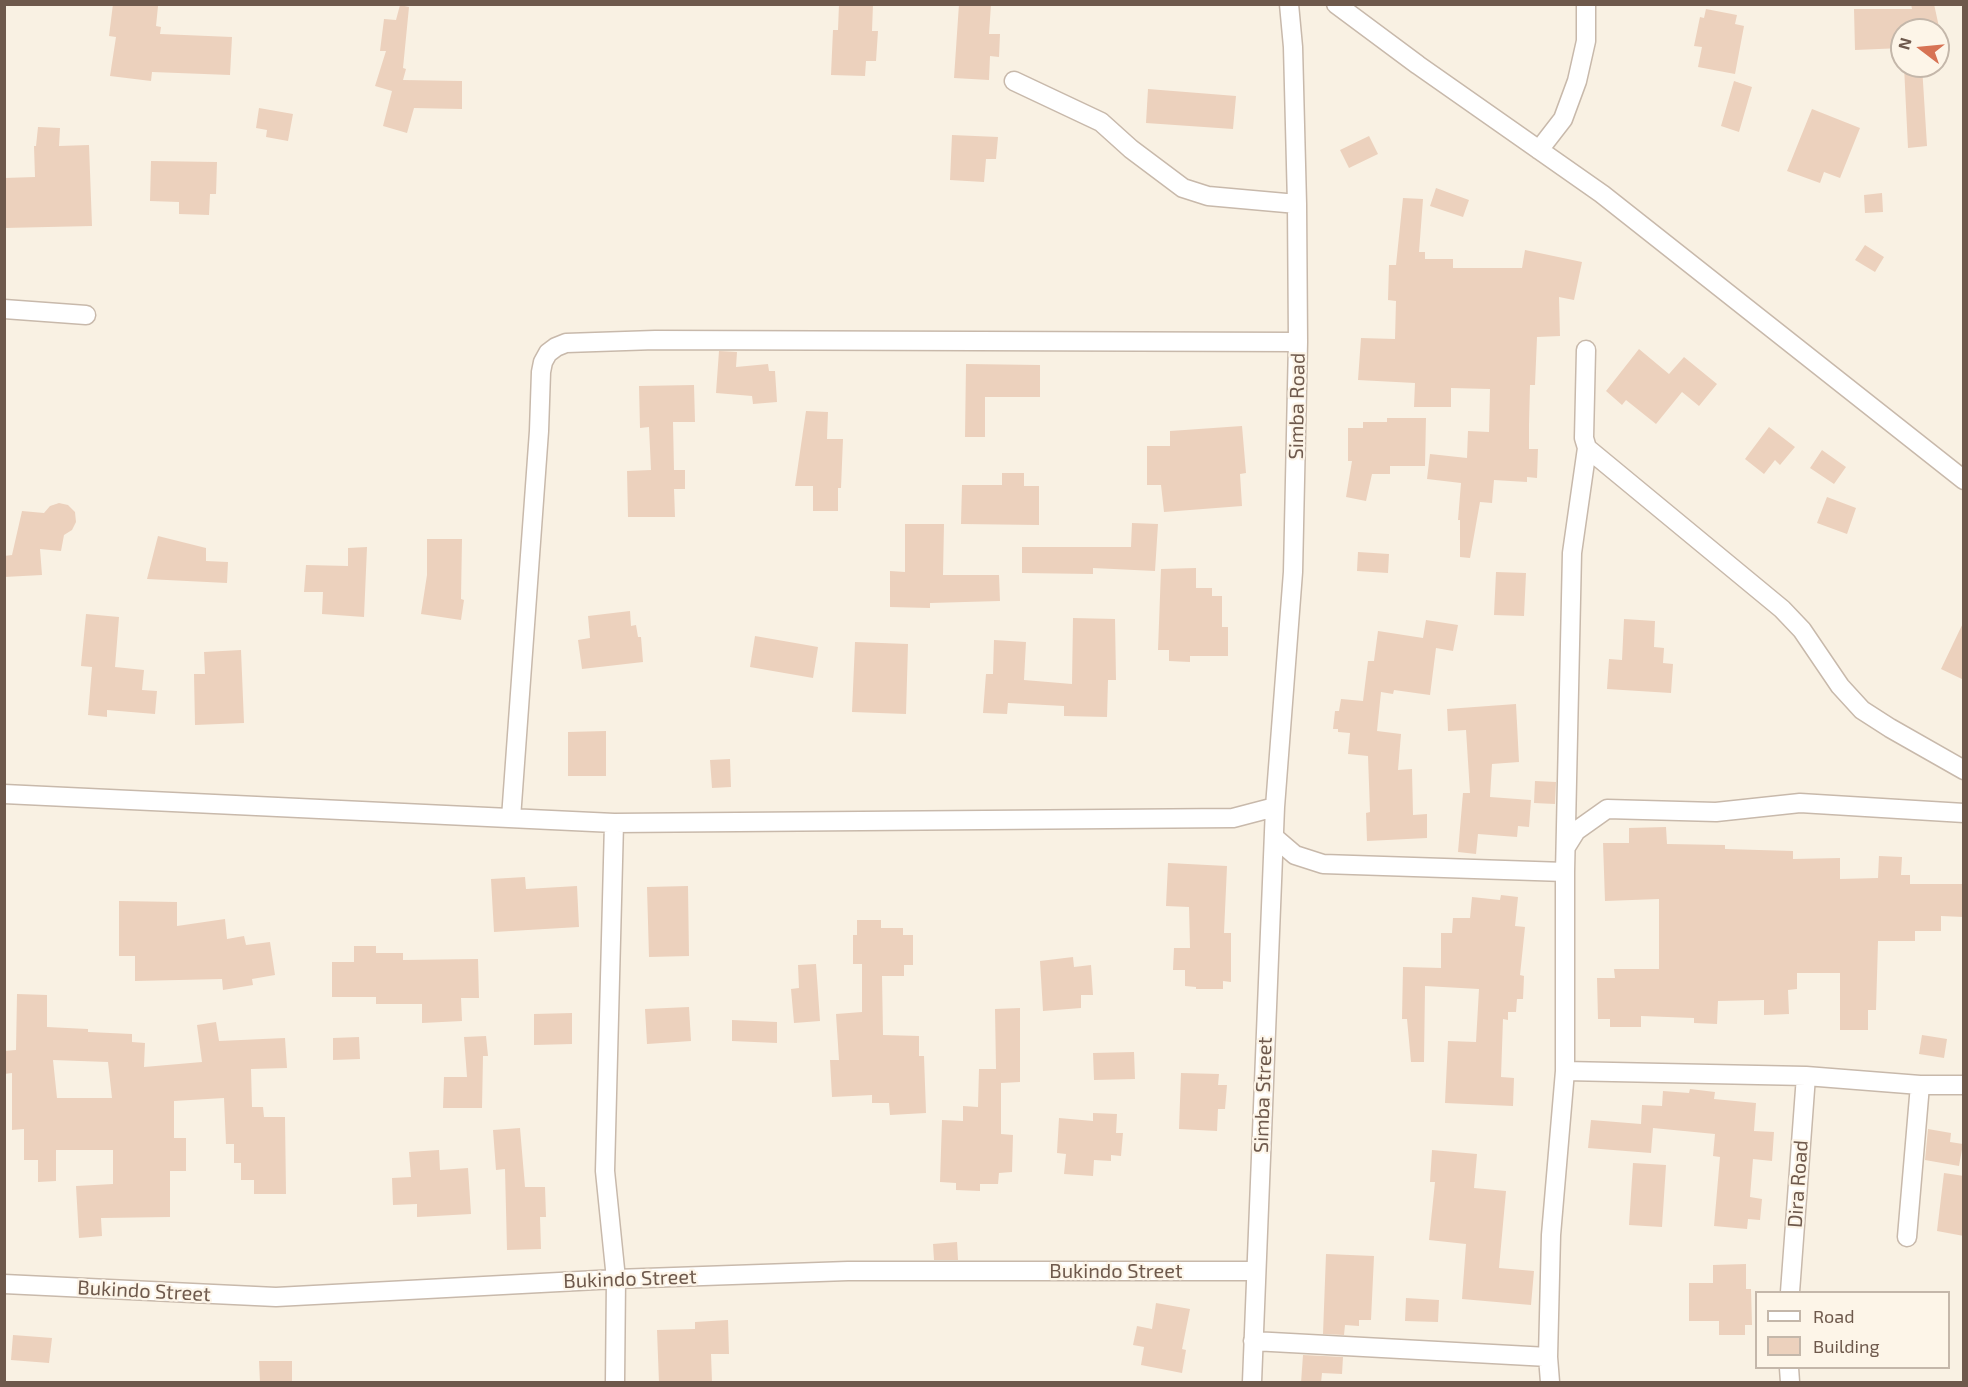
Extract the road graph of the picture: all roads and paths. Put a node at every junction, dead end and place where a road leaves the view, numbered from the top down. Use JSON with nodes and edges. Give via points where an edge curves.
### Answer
{"nodes":[{"id":1,"x":1289,"y":4,"type":"edge"},
{"id":2,"x":1336,"y":4,"type":"edge"},
{"id":3,"x":1586,"y":4,"type":"edge"},
{"id":4,"x":1014,"y":81,"type":"dead end"},
{"id":5,"x":1539,"y":150,"type":"junction"},
{"id":6,"x":1298,"y":204,"type":"junction"},
{"id":7,"x":4,"y":309,"type":"edge"},
{"id":8,"x":86,"y":315,"type":"dead end"},
{"id":9,"x":1298,"y":342,"type":"junction"},
{"id":10,"x":1586,"y":350,"type":"dead end"},
{"id":11,"x":1587,"y":448,"type":"junction"},
{"id":12,"x":1964,"y":480,"type":"edge"},
{"id":13,"x":1964,"y":770,"type":"edge"},
{"id":14,"x":4,"y":794,"type":"edge"},
{"id":15,"x":1275,"y":807,"type":"junction"},
{"id":16,"x":1964,"y":813,"type":"edge"},
{"id":17,"x":511,"y":818,"type":"junction"},
{"id":18,"x":614,"y":823,"type":"junction"},
{"id":19,"x":1274,"y":837,"type":"junction"},
{"id":20,"x":1566,"y":847,"type":"junction"},
{"id":21,"x":1565,"y":872,"type":"junction"},
{"id":22,"x":1565,"y":1071,"type":"junction"},
{"id":23,"x":1806,"y":1076,"type":"junction"},
{"id":24,"x":1920,"y":1085,"type":"junction"},
{"id":25,"x":1964,"y":1085,"type":"edge"},
{"id":26,"x":1907,"y":1237,"type":"dead end"},
{"id":27,"x":1256,"y":1271,"type":"junction"},
{"id":28,"x":616,"y":1279,"type":"junction"},
{"id":29,"x":4,"y":1284,"type":"edge"},
{"id":30,"x":1790,"y":1291,"type":"edge"},
{"id":31,"x":1253,"y":1341,"type":"junction"},
{"id":32,"x":1548,"y":1357,"type":"junction"},
{"id":33,"x":615,"y":1383,"type":"edge"},
{"id":34,"x":1252,"y":1383,"type":"edge"},
{"id":35,"x":1550,"y":1383,"type":"edge"}],
"edges":[{"from":1,"to":6,"type":"street","name":"Simba Road"},
{"from":2,"to":5,"type":"street"},
{"from":3,"to":5,"type":"street","via":[[1586,41],[1577,81],[1563,119]]},
{"from":4,"to":6,"type":"street","via":[[1101,122],[1183,188],[1208,196]]},
{"from":5,"to":12,"type":"street","via":[[1602,194]]},
{"from":6,"to":9,"type":"street","name":"Simba Road"},
{"from":7,"to":8,"type":"street"},
{"from":9,"to":15,"type":"street","name":"Simba Road","via":[[1293,572]]},
{"from":9,"to":17,"type":"street","via":[[656,340],[566,343],[556,347],[548,353],[541,372]]},
{"from":10,"to":11,"type":"street"},
{"from":11,"to":13,"type":"street","via":[[1782,609],[1803,630],[1840,686],[1862,710]]},
{"from":11,"to":20,"type":"street","via":[[1572,553]]},
{"from":14,"to":17,"type":"street"},
{"from":15,"to":18,"type":"street","via":[[1233,818]]},
{"from":15,"to":19,"type":"street","name":"Simba Street"},
{"from":16,"to":20,"type":"street","via":[[1800,802],[1716,812],[1607,809],[1576,831]]},
{"from":17,"to":18,"type":"street"},
{"from":18,"to":28,"type":"street","via":[[605,1171]]},
{"from":19,"to":21,"type":"street","via":[[1296,855],[1323,864]]},
{"from":19,"to":27,"type":"street","name":"Simba Street"},
{"from":20,"to":21,"type":"street"},
{"from":21,"to":22,"type":"street"},
{"from":22,"to":23,"type":"street"},
{"from":22,"to":32,"type":"street","via":[[1551,1235]]},
{"from":23,"to":24,"type":"street"},
{"from":23,"to":30,"type":"street","name":"Dira Road"},
{"from":24,"to":25,"type":"street"},
{"from":24,"to":26,"type":"street"},
{"from":27,"to":28,"type":"street","name":"Bukindo Street","via":[[848,1271]]},
{"from":27,"to":31,"type":"street","name":"Simba Street"},
{"from":28,"to":29,"type":"street","name":"Bukindo Street","via":[[276,1297]]},
{"from":28,"to":33,"type":"street"},
{"from":31,"to":32,"type":"street"},
{"from":31,"to":34,"type":"street","name":"Simba Street"},
{"from":32,"to":35,"type":"street"}]}
